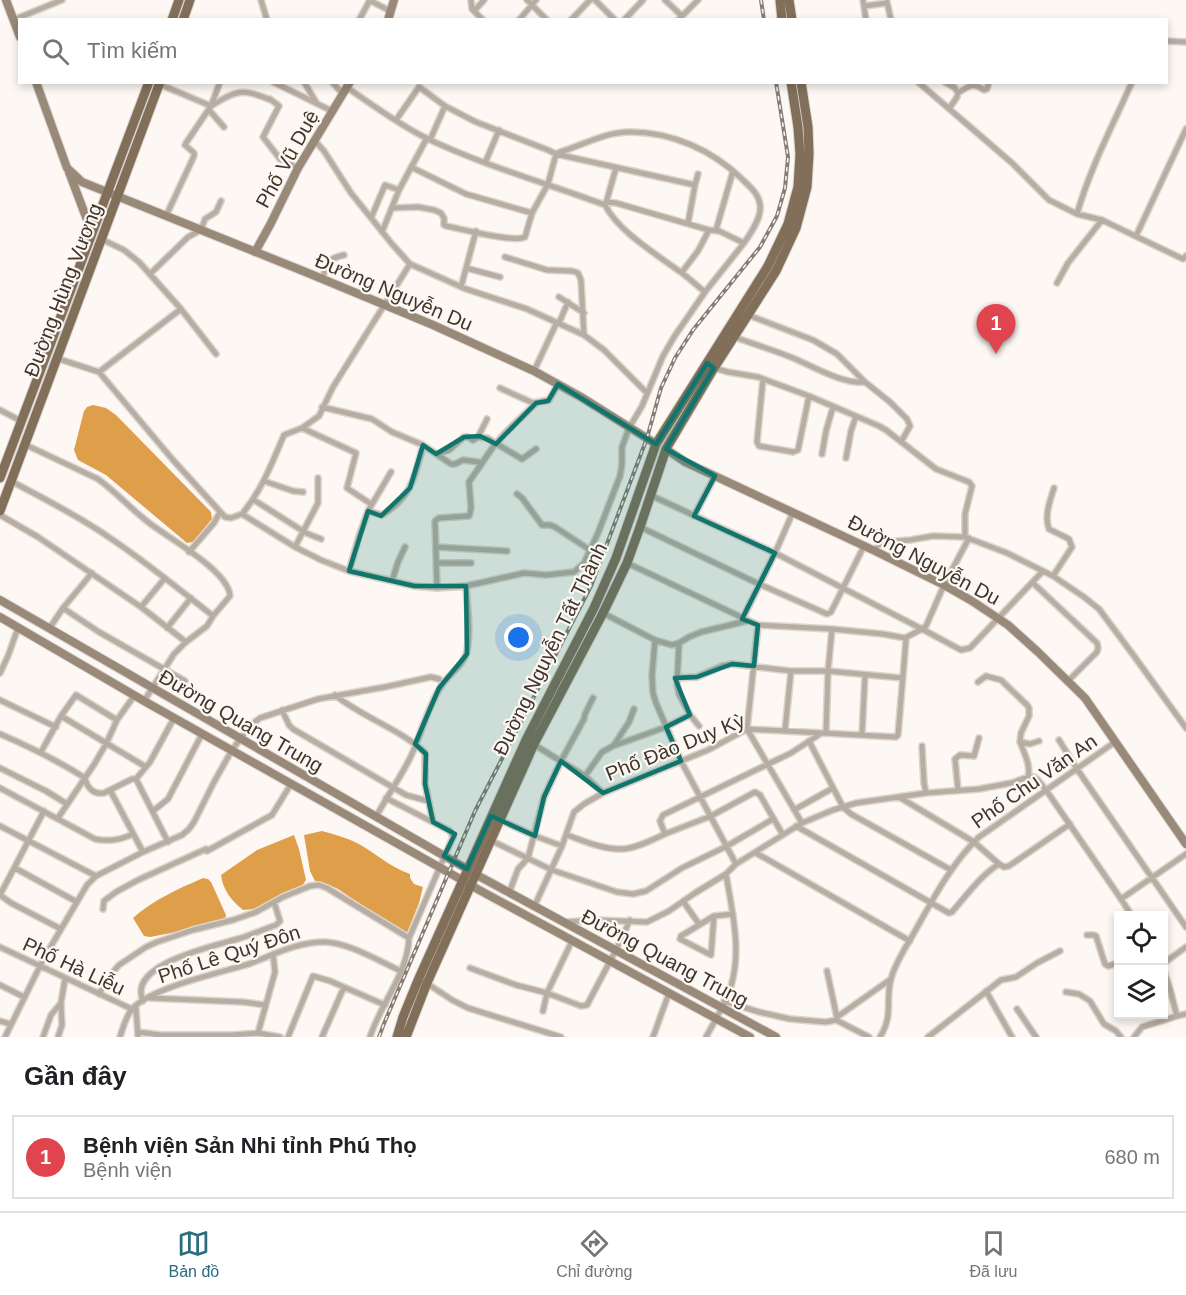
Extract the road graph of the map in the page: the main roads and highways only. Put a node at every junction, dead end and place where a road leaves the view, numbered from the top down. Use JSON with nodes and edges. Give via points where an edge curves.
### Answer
{"nodes":[{"id":1,"x":179,"y":0,"type":"edge"},
{"id":2,"x":190,"y":0,"type":"edge"},
{"id":3,"x":780,"y":0,"type":"edge"},
{"id":4,"x":789,"y":0,"type":"edge"},
{"id":5,"x":173,"y":18,"type":"edge"},
{"id":6,"x":184,"y":18,"type":"edge"},
{"id":7,"x":782,"y":18,"type":"edge"},
{"id":8,"x":792,"y":18,"type":"edge"},
{"id":9,"x":156,"y":84,"type":"edge"},
{"id":10,"x":156,"y":84,"type":"edge"},
{"id":11,"x":791,"y":84,"type":"edge"},
{"id":12,"x":801,"y":84,"type":"edge"},
{"id":13,"x":711,"y":365,"type":"junction"},
{"id":14,"x":4,"y":452,"type":"edge"},
{"id":15,"x":0,"y":478,"type":"edge"},
{"id":16,"x":0,"y":513,"type":"edge"},
{"id":17,"x":628,"y":523,"type":"junction"},
{"id":18,"x":640,"y":527,"type":"junction"},
{"id":19,"x":599,"y":611,"type":"junction"},
{"id":20,"x":514,"y":777,"type":"junction"},
{"id":21,"x":471,"y":872,"type":"junction"},
{"id":22,"x":423,"y":981,"type":"junction"},
{"id":23,"x":397,"y":1037,"type":"edge"},
{"id":24,"x":406,"y":1037,"type":"edge"}],
"edges":[{"from":1,"to":5,"type":"main road"},
{"from":2,"to":6,"type":"main road"},
{"from":3,"to":7,"type":"main road"},
{"from":4,"to":8,"type":"main road"},
{"from":9,"to":14,"type":"main road","name":"Đường Hùng Vương","via":[[107,192],[21,421]]},
{"from":10,"to":16,"type":"main road","name":"Đường Hùng Vương"},
{"from":11,"to":13,"type":"main road","name":"Đường Nguyễn Tất Thành","via":[[800,154],[792,211],[768,266]]},
{"from":12,"to":13,"type":"main road","name":"Đường Nguyễn Tất Thành","via":[[809,154],[801,214],[776,271]]},
{"from":13,"to":17,"type":"main road","name":"Đường Nguyễn Tất Thành","via":[[656,444]]},
{"from":13,"to":18,"type":"main road","name":"Đường Nguyễn Tất Thành","via":[[666,449]]},
{"from":14,"to":15,"type":"main road","name":"Đường Hùng Vương"},
{"from":17,"to":18,"type":"main road"},
{"from":17,"to":19,"type":"main road","name":"Đường Nguyễn Tất Thành"},
{"from":18,"to":19,"type":"main road","name":"Đường Nguyễn Tất Thành","via":[[627,563]]},
{"from":19,"to":20,"type":"main road","name":"Đường Nguyễn Tất Thành"},
{"from":20,"to":21,"type":"main road","name":"Đường Nguyễn Tất Thành"},
{"from":20,"to":21,"type":"main road","name":"Đường Nguyễn Tất Thành","via":[[500,820]]},
{"from":21,"to":22,"type":"main road","name":"Đường Nguyễn Tất Thành"},
{"from":22,"to":23,"type":"main road","name":"Đường Nguyễn Tất Thành"},
{"from":22,"to":24,"type":"main road","name":"Đường Nguyễn Tất Thành"}]}
